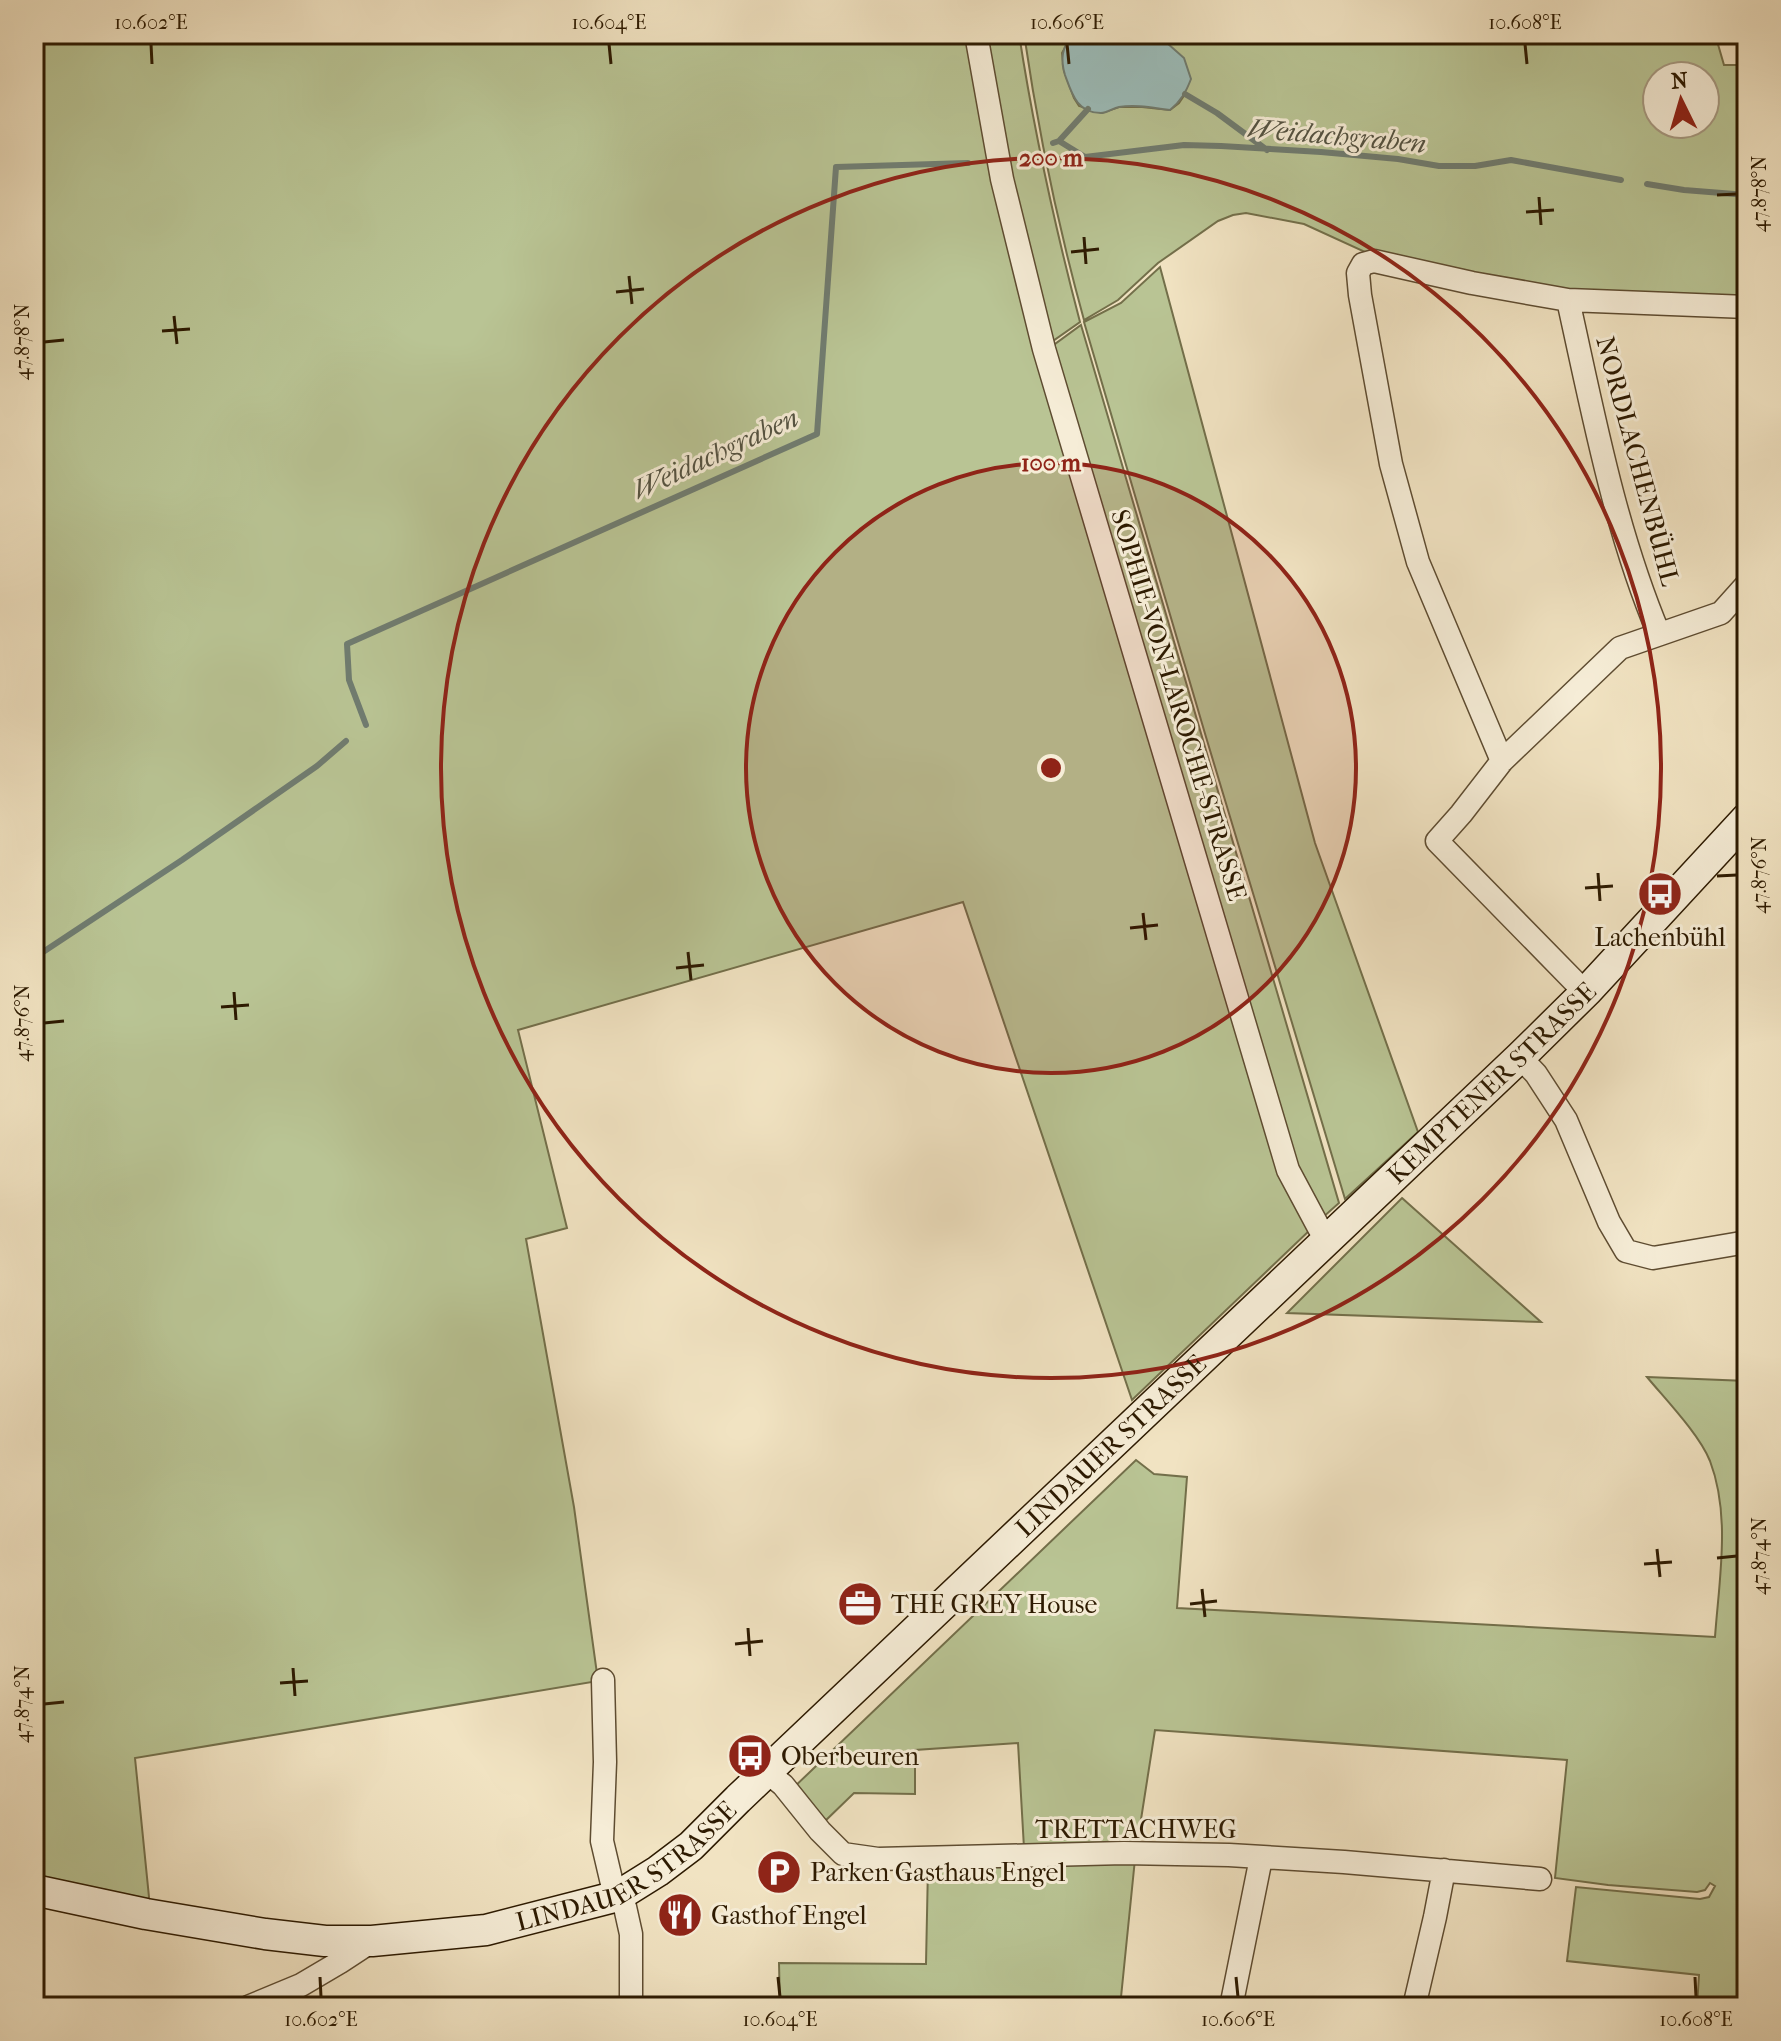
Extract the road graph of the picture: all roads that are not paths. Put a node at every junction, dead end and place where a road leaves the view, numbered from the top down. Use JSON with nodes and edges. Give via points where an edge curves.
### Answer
{"nodes":[{"id":1,"x":976,"y":34,"type":"edge"},
{"id":2,"x":1568,"y":300,"type":"junction"},
{"id":3,"x":1747,"y":307,"type":"edge"},
{"id":4,"x":1747,"y":584,"type":"edge"},
{"id":5,"x":1659,"y":634,"type":"junction"},
{"id":6,"x":1502,"y":761,"type":"junction"},
{"id":7,"x":1747,"y":818,"type":"edge"},
{"id":8,"x":1587,"y":991,"type":"junction"},
{"id":9,"x":1520,"y":1057,"type":"junction"},
{"id":10,"x":1329,"y":1239,"type":"junction"},
{"id":11,"x":1747,"y":1242,"type":"edge"},
{"id":12,"x":603,"y":1680,"type":"dead end"},
{"id":13,"x":768,"y":1773,"type":"junction"},
{"id":14,"x":1261,"y":1858,"type":"junction"},
{"id":15,"x":1444,"y":1870,"type":"junction"},
{"id":16,"x":1540,"y":1879,"type":"dead end"},
{"id":17,"x":34,"y":1890,"type":"edge"},
{"id":18,"x":618,"y":1896,"type":"junction"},
{"id":19,"x":372,"y":1941,"type":"junction"},
{"id":20,"x":248,"y":2007,"type":"edge"},
{"id":21,"x":631,"y":2007,"type":"edge"},
{"id":22,"x":1231,"y":2007,"type":"edge"},
{"id":23,"x":1414,"y":2007,"type":"edge"}],
"edges":[{"from":1,"to":10,"type":"street","name":"SOPHIE-VON-LAROCHE-STRASSE","via":[[1002,179],[1044,349],[1288,1170]]},
{"from":2,"to":3,"type":"street","name":"NORDLACHENBÜHL"},
{"from":2,"to":5,"type":"street","name":"NORDLACHENBÜHL","via":[[1613,493],[1640,590]]},
{"from":2,"to":6,"type":"street","name":"NORDLACHENBÜHL","via":[[1374,261],[1363,264],[1358,273],[1391,464],[1414,548]]},
{"from":4,"to":5,"type":"street","via":[[1721,613]]},
{"from":5,"to":6,"type":"street","via":[[1620,648]]},
{"from":6,"to":8,"type":"street","via":[[1437,841]]},
{"from":7,"to":8,"type":"main road","name":"KEMPTENER STRASSE"},
{"from":8,"to":9,"type":"main road","name":"KEMPTENER STRASSE"},
{"from":9,"to":10,"type":"main road","name":"KEMPTENER STRASSE"},
{"from":9,"to":11,"type":"street","via":[[1566,1120],[1626,1251],[1653,1258]]},
{"from":10,"to":13,"type":"main road","name":"LINDAUER STRASSE"},
{"from":12,"to":18,"type":"street","via":[[602,1841]]},
{"from":13,"to":14,"type":"street","name":"TRETTACHWEG","via":[[843,1854],[878,1859],[1124,1853]]},
{"from":13,"to":18,"type":"main road","name":"LINDAUER STRASSE","via":[[691,1846]]},
{"from":14,"to":15,"type":"street","name":"TRETTACHWEG"},
{"from":14,"to":22,"type":"street"},
{"from":15,"to":16,"type":"street","name":"TRETTACHWEG"},
{"from":15,"to":23,"type":"street"},
{"from":17,"to":19,"type":"main road","name":"LINDAUER STRASSE","via":[[265,1934]]},
{"from":18,"to":19,"type":"main road","name":"LINDAUER STRASSE","via":[[486,1930]]},
{"from":18,"to":21,"type":"street","via":[[631,1934]]},
{"from":19,"to":20,"type":"street","via":[[301,1985]]}]}
